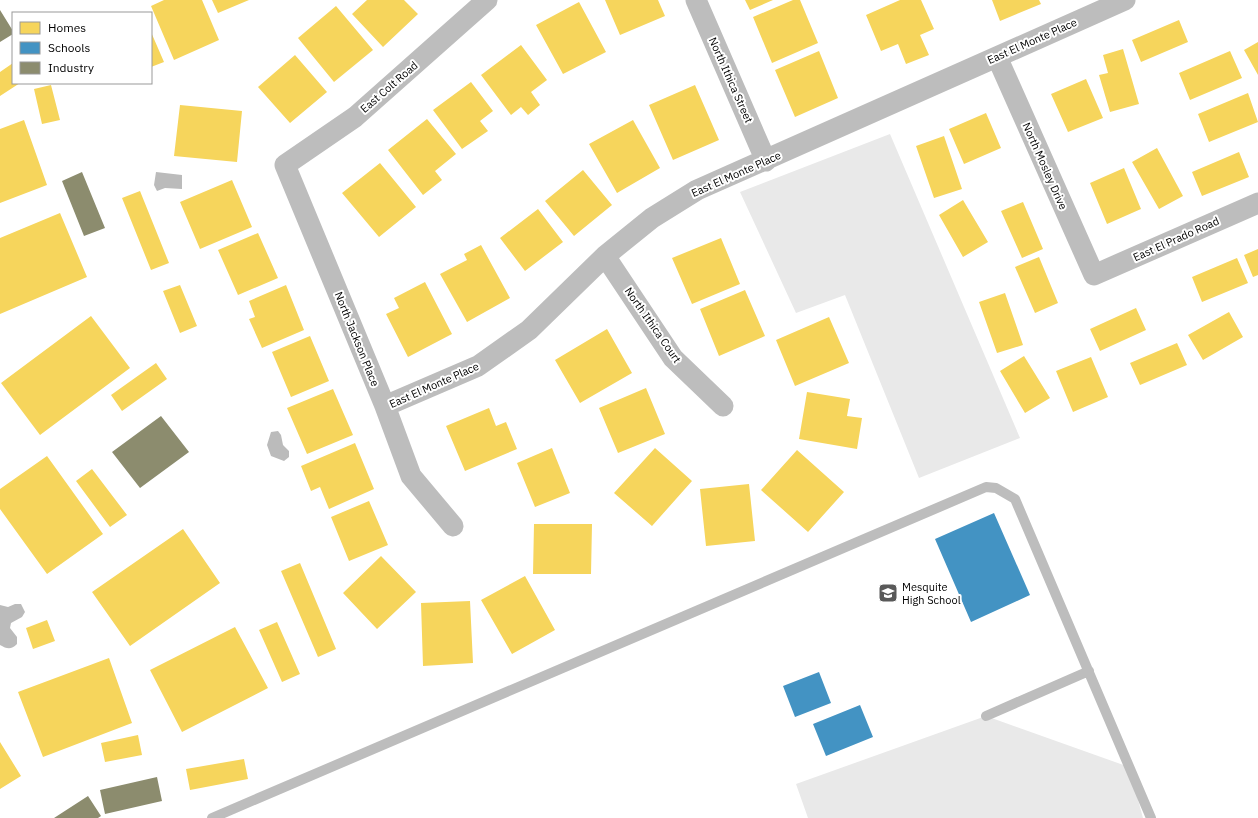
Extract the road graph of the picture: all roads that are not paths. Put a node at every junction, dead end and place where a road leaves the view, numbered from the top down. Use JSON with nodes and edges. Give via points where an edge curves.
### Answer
{"nodes":[{"id":1,"x":487,"y":0,"type":"edge"},
{"id":2,"x":696,"y":0,"type":"edge"},
{"id":3,"x":1125,"y":0,"type":"edge"},
{"id":4,"x":998,"y":57,"type":"junction"},
{"id":5,"x":766,"y":161,"type":"junction"},
{"id":6,"x":285,"y":165,"type":"joint"},
{"id":7,"x":1258,"y":203,"type":"edge"},
{"id":8,"x":605,"y":256,"type":"junction"},
{"id":9,"x":1094,"y":276,"type":"joint"},
{"id":10,"x":384,"y":406,"type":"junction"},
{"id":11,"x":723,"y":406,"type":"dead end"},
{"id":12,"x":453,"y":526,"type":"dead end"},
{"id":13,"x":1089,"y":671,"type":"junction"},
{"id":14,"x":986,"y":716,"type":"dead end"},
{"id":15,"x":212,"y":818,"type":"edge"},
{"id":16,"x":1151,"y":818,"type":"edge"}],
"edges":[{"from":1,"to":6,"type":"street","name":"East Colt Road","via":[[355,117]]},
{"from":2,"to":5,"type":"street","name":"North Ithica Street"},
{"from":3,"to":4,"type":"street","name":"East El Monte Place"},
{"from":4,"to":5,"type":"street","name":"East El Monte Place"},
{"from":4,"to":9,"type":"street","name":"North Mosley Drive"},
{"from":5,"to":8,"type":"street","name":"East El Monte Place","via":[[697,190],[652,218]]},
{"from":6,"to":10,"type":"street","name":"North Jackson Place"},
{"from":7,"to":9,"type":"street","name":"East El Prado Road"},
{"from":8,"to":10,"type":"street","name":"East El Monte Place","via":[[529,330],[478,366]]},
{"from":8,"to":11,"type":"street","name":"North Ithica Court","via":[[673,358]]},
{"from":10,"to":12,"type":"street","name":"North Jackson Place","via":[[411,476]]},
{"from":13,"to":14,"type":"lane"},
{"from":13,"to":15,"type":"lane","via":[[1015,499],[996,488],[986,487]]},
{"from":13,"to":16,"type":"lane"}]}
